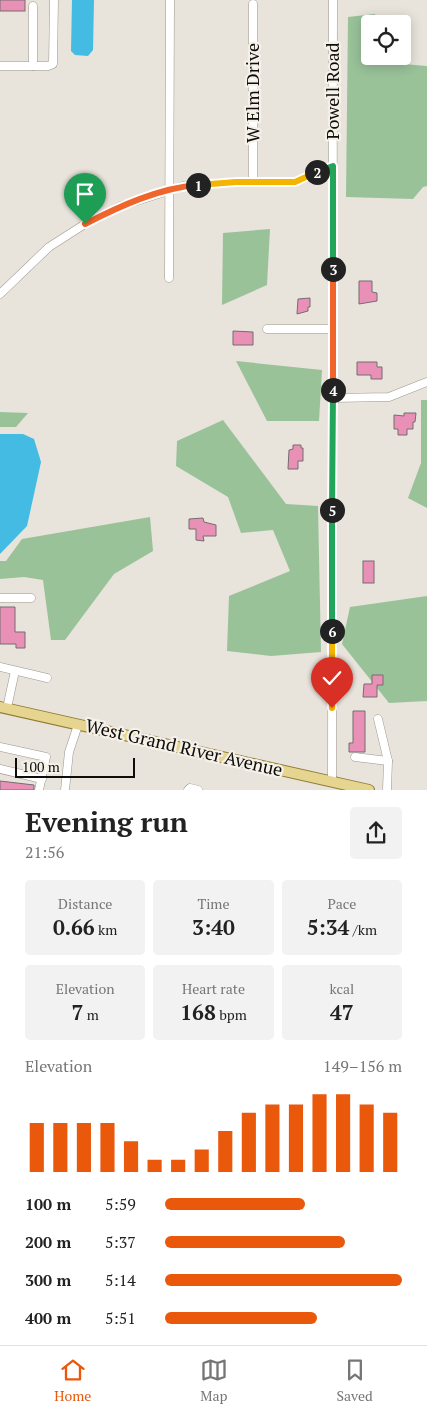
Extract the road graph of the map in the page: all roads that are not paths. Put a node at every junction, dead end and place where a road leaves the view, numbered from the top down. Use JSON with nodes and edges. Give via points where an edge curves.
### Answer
{"nodes":[{"id":1,"x":54,"y":0,"type":"edge"},
{"id":2,"x":170,"y":0,"type":"edge"},
{"id":3,"x":333,"y":0,"type":"edge"},
{"id":4,"x":253,"y":4,"type":"dead end"},
{"id":5,"x":33,"y":6,"type":"dead end"},
{"id":6,"x":0,"y":66,"type":"edge"},
{"id":7,"x":33,"y":66,"type":"junction"},
{"id":8,"x":333,"y":166,"type":"junction"},
{"id":9,"x":253,"y":182,"type":"junction"},
{"id":10,"x":170,"y":190,"type":"junction"},
{"id":11,"x":169,"y":278,"type":"dead end"},
{"id":12,"x":0,"y":294,"type":"edge"},
{"id":13,"x":267,"y":329,"type":"dead end"},
{"id":14,"x":332,"y":329,"type":"junction"},
{"id":15,"x":427,"y":382,"type":"edge"},
{"id":16,"x":333,"y":398,"type":"junction"},
{"id":17,"x":0,"y":598,"type":"edge"},
{"id":18,"x":31,"y":598,"type":"dead end"},
{"id":19,"x":0,"y":667,"type":"edge"},
{"id":20,"x":15,"y":671,"type":"junction"},
{"id":21,"x":48,"y":678,"type":"dead end"},
{"id":22,"x":4,"y":708,"type":"edge"},
{"id":23,"x":378,"y":719,"type":"dead end"},
{"id":24,"x":78,"y":725,"type":"junction"},
{"id":25,"x":0,"y":747,"type":"edge"},
{"id":26,"x":355,"y":757,"type":"dead end"},
{"id":27,"x":388,"y":761,"type":"junction"},
{"id":28,"x":0,"y":769,"type":"edge"},
{"id":29,"x":42,"y":779,"type":"junction"},
{"id":30,"x":332,"y":782,"type":"junction"},
{"id":31,"x":39,"y":790,"type":"edge"},
{"id":32,"x":65,"y":790,"type":"edge"},
{"id":33,"x":188,"y":790,"type":"edge"},
{"id":34,"x":198,"y":790,"type":"edge"},
{"id":35,"x":369,"y":790,"type":"edge"},
{"id":36,"x":387,"y":790,"type":"edge"}],
"edges":[{"from":1,"to":7,"type":"street","via":[[54,62],[50,66]]},
{"from":2,"to":10,"type":"street"},
{"from":3,"to":8,"type":"street","name":"Powell Road"},
{"from":4,"to":9,"type":"street","name":"W Elm Drive"},
{"from":5,"to":7,"type":"street"},
{"from":6,"to":7,"type":"street"},
{"from":8,"to":9,"type":"street","via":[[295,182]]},
{"from":8,"to":14,"type":"street","name":"Powell Road"},
{"from":9,"to":10,"type":"street","via":[[183,186]]},
{"from":10,"to":11,"type":"street"},
{"from":10,"to":12,"type":"street","via":[[121,206],[85,224],[49,247]]},
{"from":13,"to":14,"type":"street"},
{"from":14,"to":16,"type":"street","name":"Powell Road"},
{"from":15,"to":16,"type":"street","via":[[389,397]]},
{"from":16,"to":30,"type":"street","name":"Powell Road"},
{"from":17,"to":18,"type":"street"},
{"from":19,"to":20,"type":"street"},
{"from":20,"to":21,"type":"street"},
{"from":20,"to":22,"type":"street"},
{"from":22,"to":24,"type":"main road","name":"West Grand River Avenue"},
{"from":23,"to":27,"type":"street"},
{"from":24,"to":30,"type":"main road","name":"West Grand River Avenue"},
{"from":24,"to":32,"type":"street","via":[[69,752]]},
{"from":25,"to":29,"type":"street","via":[[46,757]]},
{"from":26,"to":27,"type":"street"},
{"from":27,"to":36,"type":"street"},
{"from":28,"to":29,"type":"street"},
{"from":29,"to":31,"type":"street"},
{"from":30,"to":35,"type":"main road","name":"West Grand River Avenue"},
{"from":33,"to":34,"type":"street"}]}
